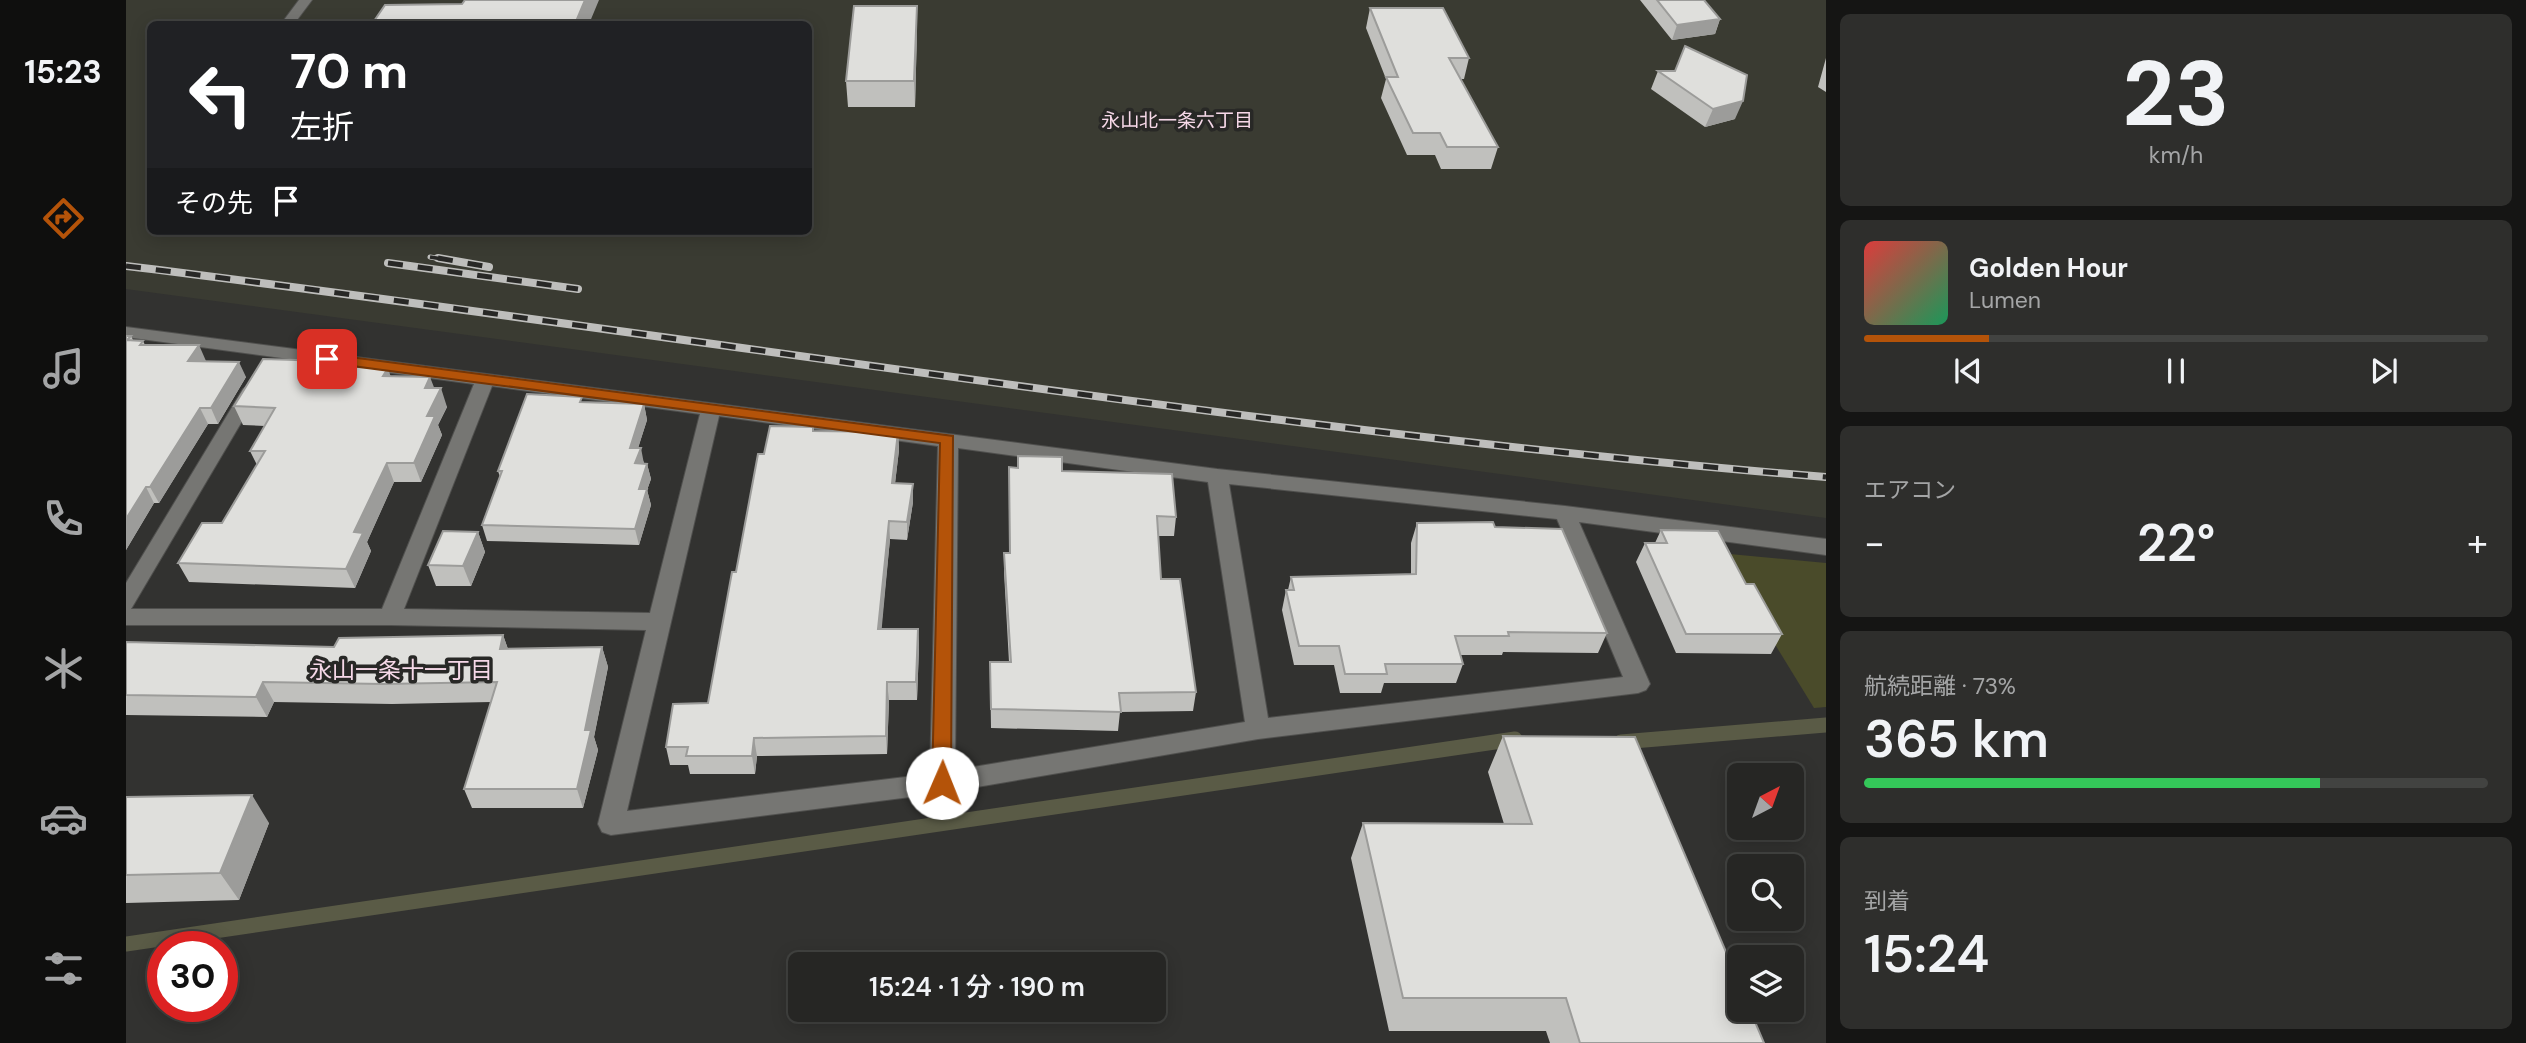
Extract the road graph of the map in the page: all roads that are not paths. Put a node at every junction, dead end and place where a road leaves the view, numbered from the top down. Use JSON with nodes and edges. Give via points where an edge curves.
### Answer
{"nodes":[{"id":1,"x":306,"y":0,"type":"edge"},
{"id":2,"x":289,"y":21,"type":"edge"},
{"id":3,"x":126,"y":332,"type":"edge"},
{"id":4,"x":274,"y":351,"type":"junction"},
{"id":5,"x":485,"y":381,"type":"junction"},
{"id":6,"x":711,"y":408,"type":"junction"},
{"id":7,"x":948,"y":439,"type":"junction"},
{"id":8,"x":1217,"y":476,"type":"junction"},
{"id":9,"x":1564,"y":513,"type":"junction"},
{"id":10,"x":1826,"y":548,"type":"edge"},
{"id":11,"x":126,"y":603,"type":"edge"},
{"id":12,"x":126,"y":617,"type":"edge"},
{"id":13,"x":390,"y":617,"type":"junction"},
{"id":14,"x":658,"y":622,"type":"junction"},
{"id":15,"x":1258,"y":729,"type":"junction"},
{"id":16,"x":942,"y":783,"type":"junction"}],
"edges":[{"from":1,"to":2,"type":"street"},
{"from":3,"to":4,"type":"street"},
{"from":4,"to":5,"type":"street"},
{"from":4,"to":11,"type":"street"},
{"from":5,"to":6,"type":"street"},
{"from":5,"to":13,"type":"street"},
{"from":6,"to":7,"type":"street"},
{"from":6,"to":14,"type":"street"},
{"from":7,"to":8,"type":"street"},
{"from":7,"to":16,"type":"street"},
{"from":8,"to":9,"type":"street"},
{"from":8,"to":15,"type":"street"},
{"from":9,"to":10,"type":"street"},
{"from":9,"to":15,"type":"street","via":[[1638,684]]},
{"from":12,"to":13,"type":"street"},
{"from":13,"to":14,"type":"street"},
{"from":14,"to":16,"type":"street","via":[[611,824]]},
{"from":15,"to":16,"type":"street"}]}
